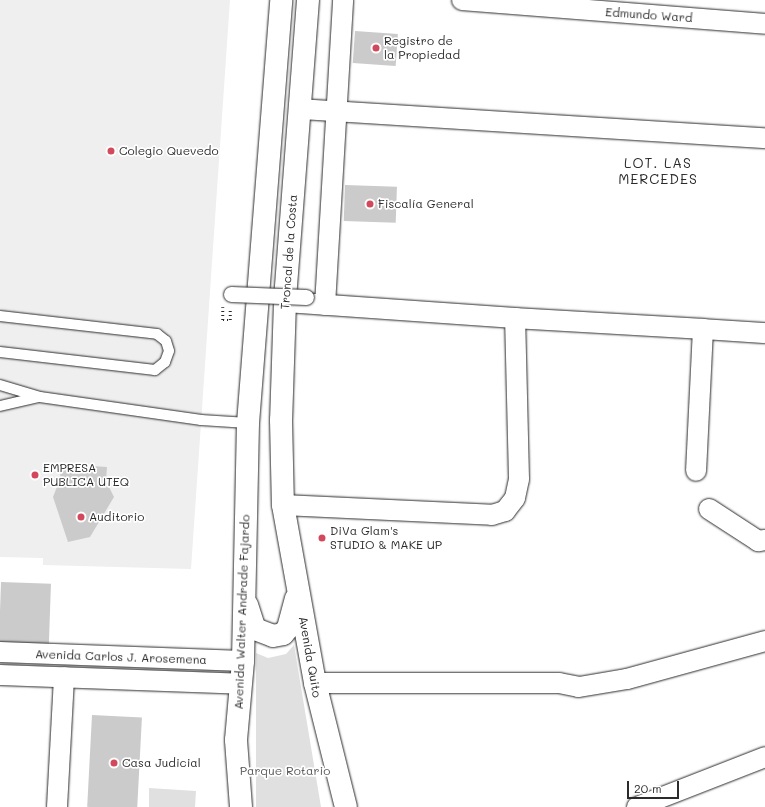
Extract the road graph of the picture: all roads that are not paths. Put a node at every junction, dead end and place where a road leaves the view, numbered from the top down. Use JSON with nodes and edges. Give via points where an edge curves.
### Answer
{"nodes":[{"id":1,"x":281,"y":0,"type":"edge"},
{"id":2,"x":308,"y":0,"type":"edge"},
{"id":3,"x":343,"y":0,"type":"edge"},
{"id":4,"x":462,"y":0,"type":"edge"},
{"id":5,"x":765,"y":24,"type":"edge"},
{"id":6,"x":300,"y":109,"type":"junction"},
{"id":7,"x":336,"y":111,"type":"junction"},
{"id":8,"x":765,"y":138,"type":"edge"},
{"id":9,"x":231,"y":294,"type":"dead end"},
{"id":10,"x":295,"y":300,"type":"junction"},
{"id":11,"x":325,"y":305,"type":"junction"},
{"id":12,"x":0,"y":316,"type":"edge"},
{"id":13,"x":516,"y":318,"type":"junction"},
{"id":14,"x":703,"y":329,"type":"junction"},
{"id":15,"x":765,"y":333,"type":"edge"},
{"id":16,"x":0,"y":352,"type":"edge"},
{"id":17,"x":0,"y":385,"type":"edge"},
{"id":18,"x":40,"y":397,"type":"junction"},
{"id":19,"x":0,"y":406,"type":"edge"},
{"id":20,"x":248,"y":423,"type":"junction"},
{"id":21,"x":696,"y":472,"type":"dead end"},
{"id":22,"x":283,"y":505,"type":"junction"},
{"id":23,"x":709,"y":509,"type":"dead end"},
{"id":24,"x":765,"y":540,"type":"edge"},
{"id":25,"x":298,"y":585,"type":"junction"},
{"id":26,"x":244,"y":588,"type":"junction"},
{"id":27,"x":765,"y":641,"type":"edge"},
{"id":28,"x":0,"y":652,"type":"edge"},
{"id":29,"x":242,"y":661,"type":"junction"},
{"id":30,"x":0,"y":675,"type":"edge"},
{"id":31,"x":64,"y":677,"type":"junction"},
{"id":32,"x":241,"y":684,"type":"junction"},
{"id":33,"x":315,"y":684,"type":"junction"},
{"id":34,"x":325,"y":730,"type":"junction"},
{"id":35,"x":765,"y":757,"type":"edge"},
{"id":36,"x":57,"y":807,"type":"edge"},
{"id":37,"x":241,"y":807,"type":"edge"},
{"id":38,"x":333,"y":807,"type":"edge"},
{"id":39,"x":346,"y":807,"type":"edge"},
{"id":40,"x":637,"y":807,"type":"edge"}],
"edges":[{"from":1,"to":20,"type":"highway"},
{"from":2,"to":6,"type":"highway","name":"Troncal de la Costa"},
{"from":3,"to":7,"type":"street"},
{"from":4,"to":5,"type":"street","name":"Edmundo Ward"},
{"from":6,"to":7,"type":"street"},
{"from":6,"to":10,"type":"highway","name":"Troncal de la Costa"},
{"from":7,"to":8,"type":"street"},
{"from":7,"to":11,"type":"street"},
{"from":9,"to":10,"type":"street","bridge":true},
{"from":10,"to":11,"type":"street"},
{"from":10,"to":22,"type":"highway","name":"Troncal de la Costa","via":[[280,420]]},
{"from":11,"to":13,"type":"street"},
{"from":12,"to":16,"type":"lane","via":[[157,334],[166,341],[169,351],[165,362],[155,370]]},
{"from":13,"to":14,"type":"street"},
{"from":13,"to":22,"type":"street","via":[[519,479],[515,498],[505,511],[492,515]]},
{"from":14,"to":15,"type":"street"},
{"from":14,"to":21,"type":"street"},
{"from":17,"to":18,"type":"lane"},
{"from":18,"to":19,"type":"lane"},
{"from":18,"to":20,"type":"lane","via":[[201,420]]},
{"from":20,"to":26,"type":"highway","name":"Avenida Walter Andrade Fajardo"},
{"from":22,"to":25,"type":"highway","name":"Avenida Quito"},
{"from":23,"to":24,"type":"street","via":[[758,541]]},
{"from":25,"to":26,"type":"highway","via":[[292,622],[283,634],[273,636],[255,629]]},
{"from":25,"to":33,"type":"highway","name":"Avenida Quito"},
{"from":26,"to":29,"type":"highway","name":"Avenida Walter Andrade Fajardo"},
{"from":27,"to":33,"type":"street","via":[[627,679],[579,688],[559,683]]},
{"from":28,"to":29,"type":"street","name":"Avenida Carlos J. Arosemena"},
{"from":29,"to":32,"type":"highway","name":"Avenida Walter Andrade Fajardo"},
{"from":30,"to":31,"type":"street","name":"Avenida Carlos J. Arosemena"},
{"from":31,"to":32,"type":"street","name":"Avenida Carlos J. Arosemena"},
{"from":31,"to":36,"type":"street"},
{"from":32,"to":37,"type":"highway","name":"Avenida Walter Andrade Fajardo","via":[[236,740]]},
{"from":33,"to":34,"type":"highway","name":"Avenida Quito"},
{"from":34,"to":38,"type":"highway"},
{"from":34,"to":39,"type":"highway","name":"Avenida Quito"},
{"from":35,"to":40,"type":"street"}]}
